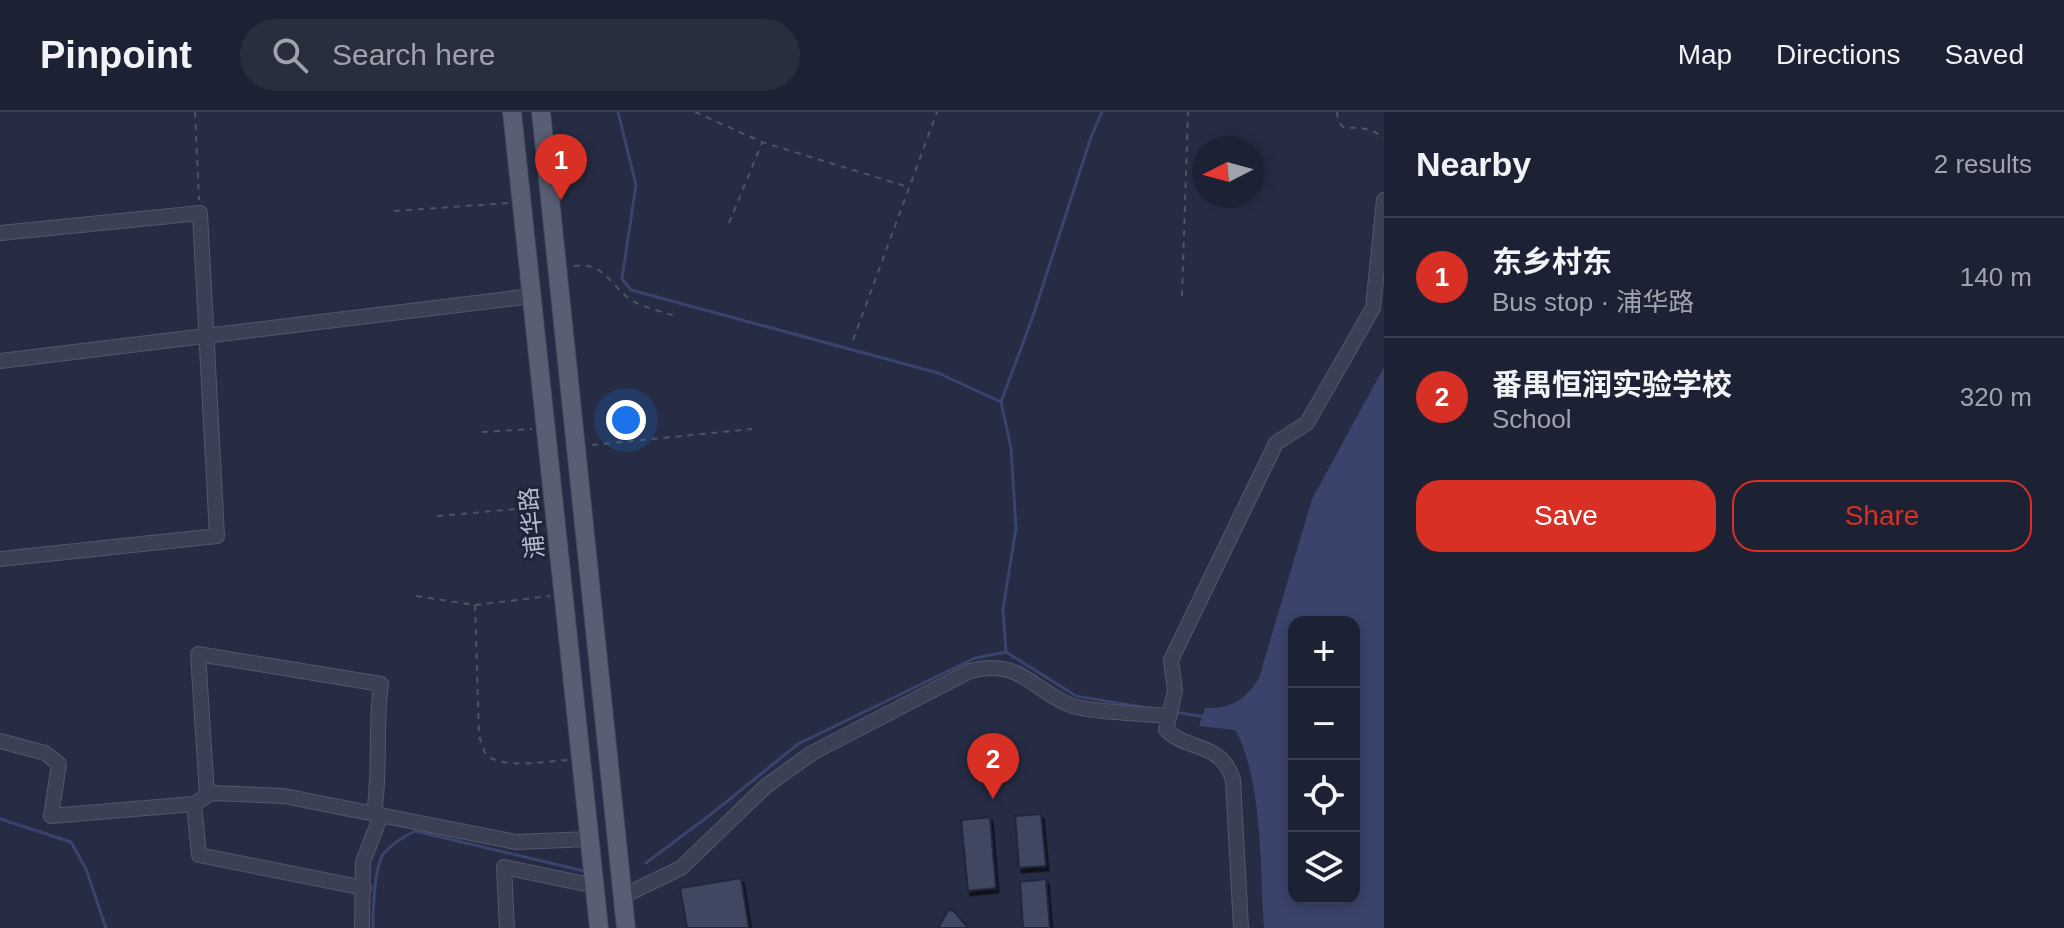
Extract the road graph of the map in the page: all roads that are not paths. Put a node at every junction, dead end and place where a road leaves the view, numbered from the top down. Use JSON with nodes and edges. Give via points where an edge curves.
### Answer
{"nodes":[{"id":1,"x":512,"y":112,"type":"edge"},
{"id":2,"x":541,"y":112,"type":"edge"},
{"id":3,"x":1384,"y":200,"type":"edge"},
{"id":4,"x":0,"y":233,"type":"edge"},
{"id":5,"x":532,"y":296,"type":"junction"},
{"id":6,"x":0,"y":361,"type":"edge"},
{"id":7,"x":0,"y":559,"type":"edge"},
{"id":8,"x":1169,"y":710,"type":"junction"},
{"id":9,"x":0,"y":741,"type":"edge"},
{"id":10,"x":207,"y":795,"type":"junction"},
{"id":11,"x":194,"y":804,"type":"junction"},
{"id":12,"x":378,"y":814,"type":"junction"},
{"id":13,"x":590,"y":846,"type":"junction"},
{"id":14,"x":594,"y":882,"type":"junction"},
{"id":15,"x":364,"y":888,"type":"junction"},
{"id":16,"x":623,"y":896,"type":"junction"},
{"id":17,"x":362,"y":928,"type":"edge"},
{"id":18,"x":507,"y":928,"type":"edge"},
{"id":19,"x":599,"y":928,"type":"edge"},
{"id":20,"x":626,"y":928,"type":"edge"},
{"id":21,"x":1241,"y":928,"type":"edge"}],
"edges":[{"from":1,"to":5,"type":"main road","name":"浦华路"},
{"from":2,"to":16,"type":"main road"},
{"from":3,"to":8,"type":"street","via":[[1373,308],[1307,423],[1276,443],[1173,653],[1175,691]]},
{"from":4,"to":7,"type":"street","via":[[200,213],[217,536]]},
{"from":5,"to":6,"type":"street"},
{"from":5,"to":13,"type":"main road","name":"浦华路"},
{"from":8,"to":16,"type":"street","via":[[1072,706],[1016,672],[991,665],[970,671],[812,753],[766,786],[681,868]]},
{"from":8,"to":21,"type":"street","via":[[1166,730],[1228,763]]},
{"from":9,"to":11,"type":"street","via":[[45,753],[59,764],[51,816]]},
{"from":10,"to":11,"type":"street"},
{"from":10,"to":12,"type":"street","via":[[284,796]]},
{"from":10,"to":12,"type":"street","via":[[198,654],[381,684]]},
{"from":11,"to":15,"type":"street","via":[[199,855]]},
{"from":12,"to":13,"type":"street","via":[[516,842]]},
{"from":12,"to":15,"type":"street","via":[[363,862]]},
{"from":13,"to":14,"type":"main road","name":"浦华路"},
{"from":14,"to":18,"type":"street","via":[[504,867]]},
{"from":14,"to":19,"type":"main road","name":"浦华路"},
{"from":15,"to":17,"type":"street"},
{"from":16,"to":20,"type":"main road"}]}
